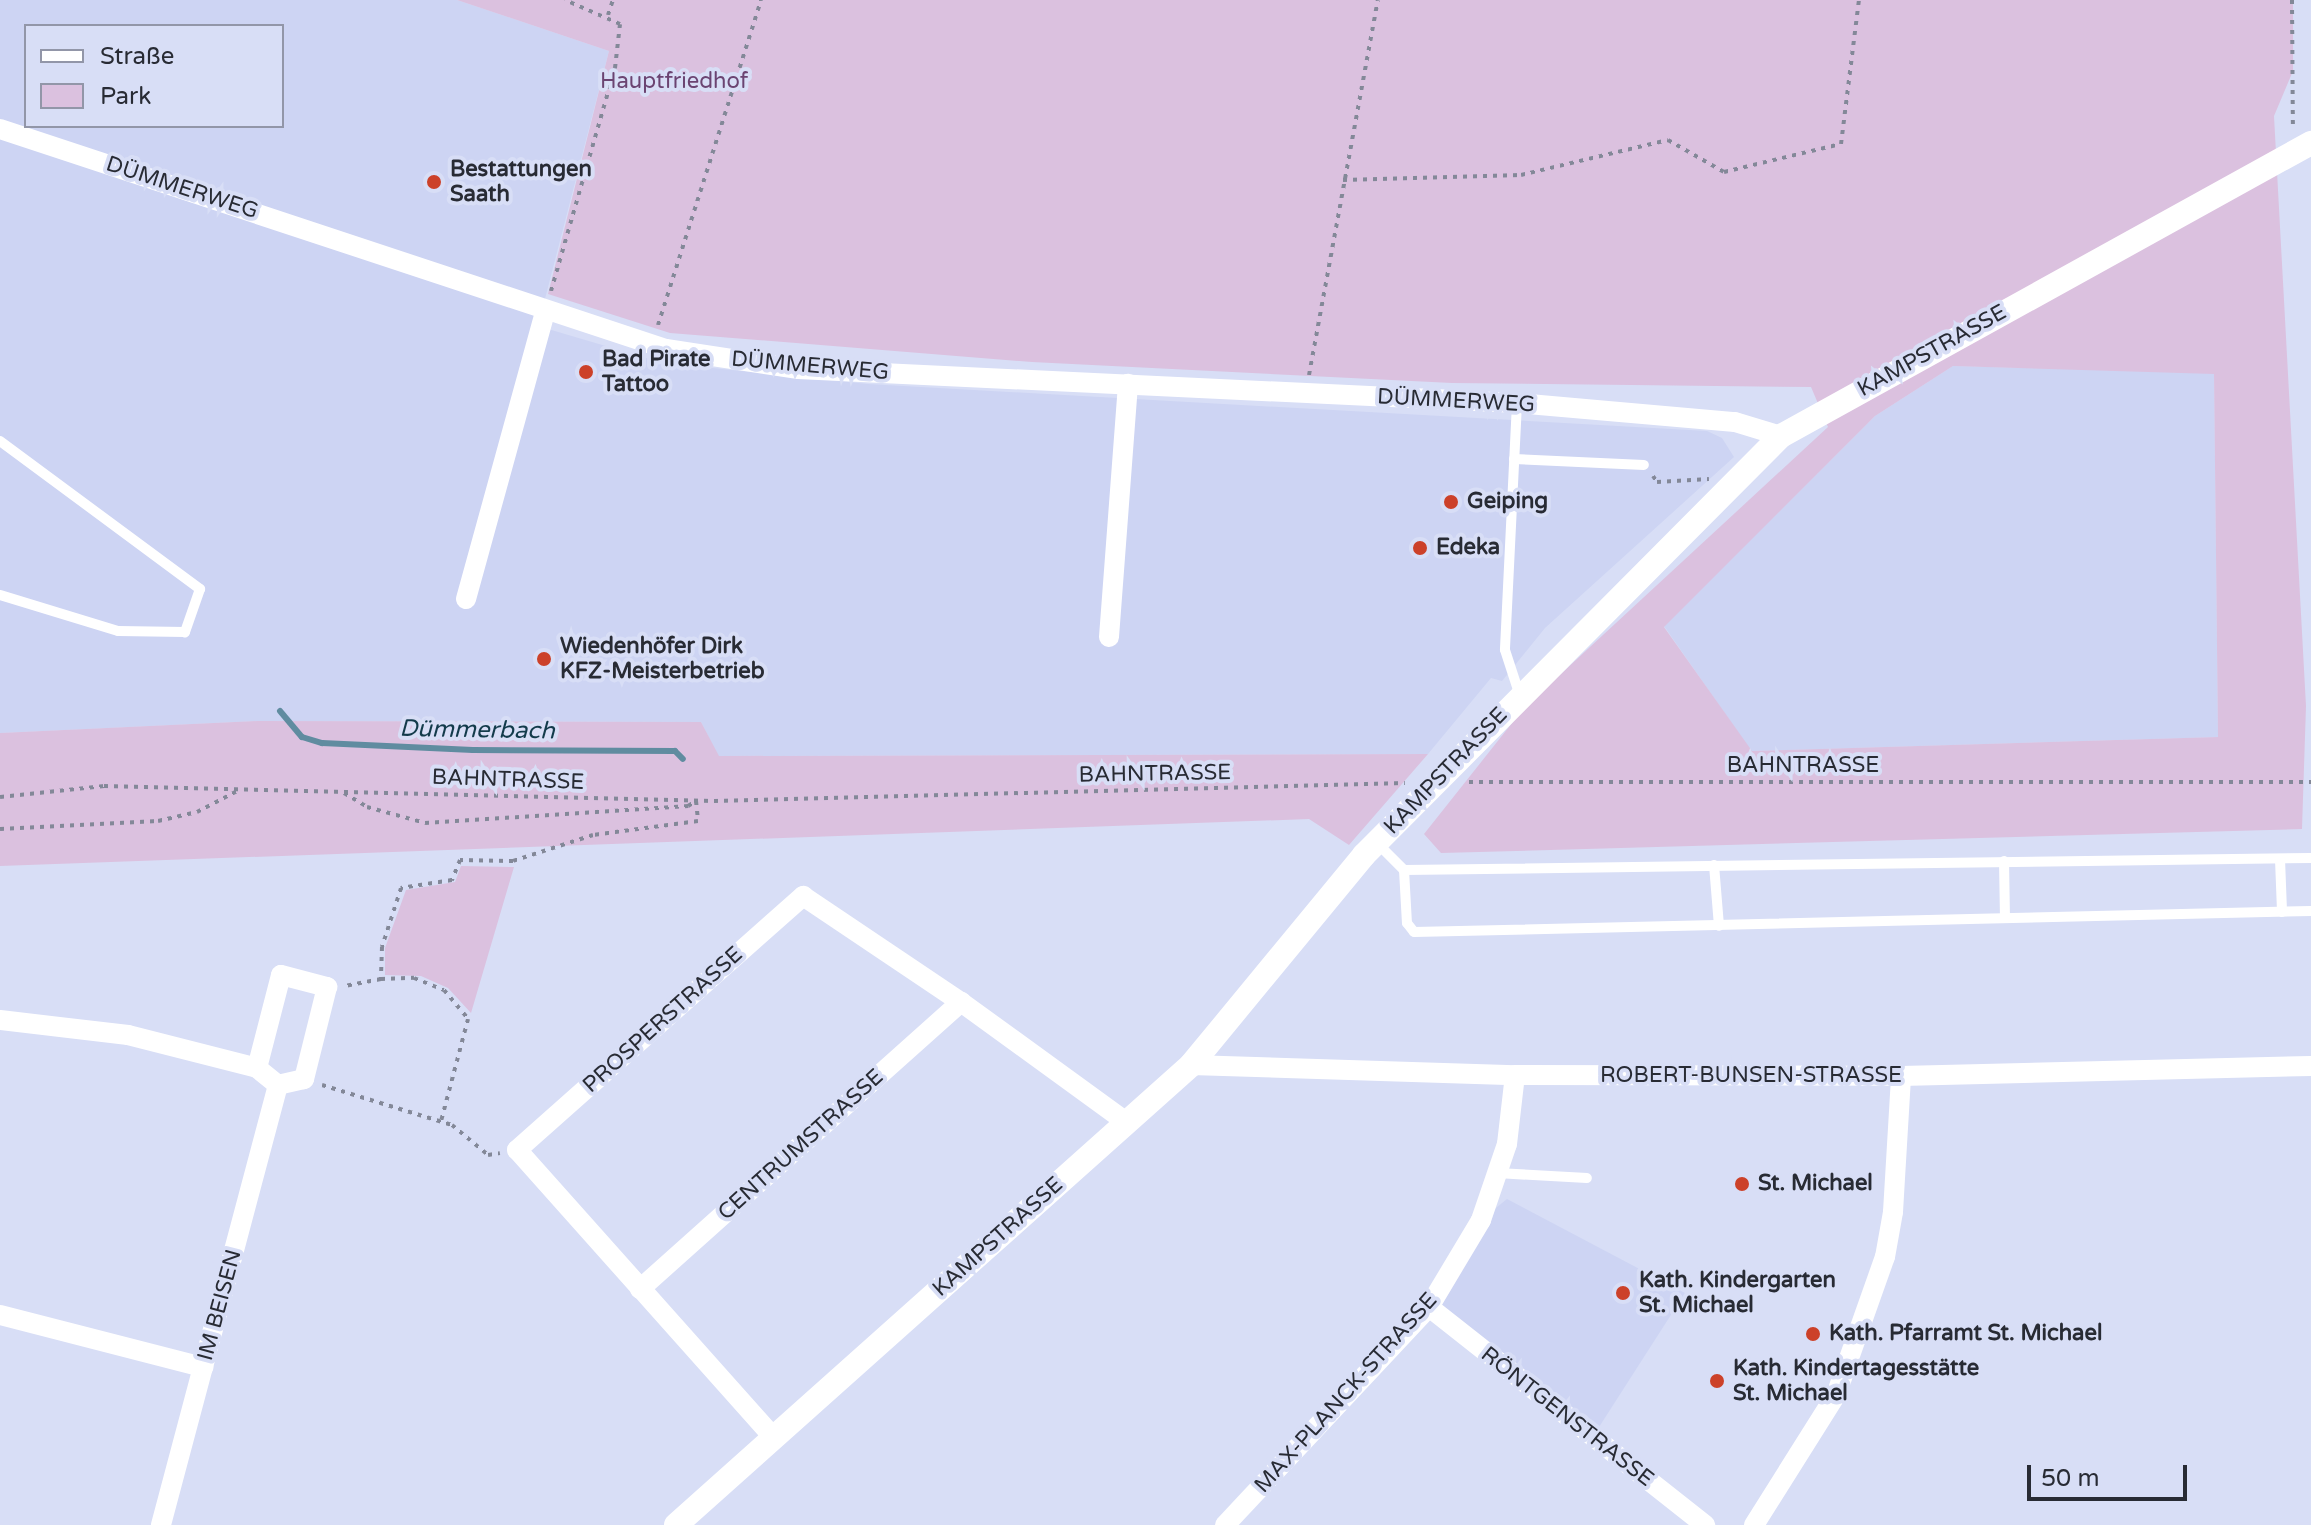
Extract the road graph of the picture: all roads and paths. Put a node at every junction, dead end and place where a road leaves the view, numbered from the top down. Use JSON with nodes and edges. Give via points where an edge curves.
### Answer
{"nodes":[{"id":1,"x":565,"y":0,"type":"edge"},
{"id":2,"x":613,"y":0,"type":"edge"},
{"id":3,"x":761,"y":0,"type":"edge"},
{"id":4,"x":1378,"y":0,"type":"edge"},
{"id":5,"x":1859,"y":0,"type":"edge"},
{"id":6,"x":2292,"y":0,"type":"edge"},
{"id":7,"x":608,"y":15,"type":"junction"},
{"id":8,"x":0,"y":129,"type":"edge"},
{"id":9,"x":2302,"y":148,"type":"edge"},
{"id":10,"x":1343,"y":180,"type":"junction"},
{"id":11,"x":545,"y":313,"type":"junction"},
{"id":12,"x":651,"y":345,"type":"junction"},
{"id":13,"x":1128,"y":384,"type":"junction"},
{"id":14,"x":1306,"y":393,"type":"junction"},
{"id":15,"x":1517,"y":403,"type":"junction"},
{"id":16,"x":1781,"y":436,"type":"junction"},
{"id":17,"x":0,"y":441,"type":"edge"},
{"id":18,"x":1514,"y":459,"type":"junction"},
{"id":19,"x":1644,"y":465,"type":"joint"},
{"id":20,"x":1741,"y":479,"type":"junction"},
{"id":21,"x":0,"y":595,"type":"edge"},
{"id":22,"x":466,"y":599,"type":"dead end"},
{"id":23,"x":1109,"y":637,"type":"dead end"},
{"id":24,"x":1519,"y":693,"type":"junction"},
{"id":25,"x":1440,"y":782,"type":"junction"},
{"id":26,"x":2311,"y":782,"type":"edge"},
{"id":27,"x":241,"y":789,"type":"junction"},
{"id":28,"x":341,"y":791,"type":"junction"},
{"id":29,"x":0,"y":797,"type":"edge"},
{"id":30,"x":696,"y":801,"type":"junction"},
{"id":31,"x":0,"y":829,"type":"edge"},
{"id":32,"x":1377,"y":843,"type":"junction"},
{"id":33,"x":2311,"y":858,"type":"edge"},
{"id":34,"x":2280,"y":859,"type":"junction"},
{"id":35,"x":2004,"y":861,"type":"junction"},
{"id":36,"x":1714,"y":865,"type":"junction"},
{"id":37,"x":1404,"y":870,"type":"junction"},
{"id":38,"x":2311,"y":911,"type":"edge"},
{"id":39,"x":2282,"y":912,"type":"junction"},
{"id":40,"x":2005,"y":918,"type":"junction"},
{"id":41,"x":1719,"y":926,"type":"junction"},
{"id":42,"x":381,"y":979,"type":"junction"},
{"id":43,"x":327,"y":987,"type":"junction"},
{"id":44,"x":961,"y":1002,"type":"junction"},
{"id":45,"x":0,"y":1020,"type":"edge"},
{"id":46,"x":1191,"y":1065,"type":"junction"},
{"id":47,"x":2311,"y":1066,"type":"edge"},
{"id":48,"x":257,"y":1068,"type":"junction"},
{"id":49,"x":1515,"y":1075,"type":"junction"},
{"id":50,"x":1901,"y":1076,"type":"junction"},
{"id":51,"x":304,"y":1079,"type":"junction"},
{"id":52,"x":278,"y":1085,"type":"junction"},
{"id":53,"x":441,"y":1121,"type":"junction"},
{"id":54,"x":1126,"y":1122,"type":"junction"},
{"id":55,"x":517,"y":1150,"type":"junction"},
{"id":56,"x":1497,"y":1173,"type":"junction"},
{"id":57,"x":1587,"y":1178,"type":"dead end"},
{"id":58,"x":640,"y":1289,"type":"junction"},
{"id":59,"x":1429,"y":1307,"type":"junction"},
{"id":60,"x":0,"y":1315,"type":"edge"},
{"id":61,"x":203,"y":1367,"type":"junction"},
{"id":62,"x":774,"y":1438,"type":"junction"},
{"id":63,"x":161,"y":1525,"type":"edge"},
{"id":64,"x":676,"y":1525,"type":"edge"},
{"id":65,"x":1225,"y":1525,"type":"edge"},
{"id":66,"x":1705,"y":1525,"type":"edge"},
{"id":67,"x":1754,"y":1525,"type":"edge"}],
"edges":[{"from":1,"to":7,"type":"path"},
{"from":2,"to":7,"type":"path"},
{"from":3,"to":12,"type":"path"},
{"from":4,"to":10,"type":"path"},
{"from":5,"to":10,"type":"path","via":[[1841,144],[1724,172],[1668,140],[1521,175]]},
{"from":6,"to":9,"type":"path"},
{"from":7,"to":11,"type":"path","via":[[620,24],[615,68]]},
{"from":8,"to":11,"type":"street","name":"DÜMMERWEG"},
{"from":9,"to":16,"type":"street","name":"KAMPSTRASSE"},
{"from":10,"to":14,"type":"path"},
{"from":11,"to":12,"type":"street","name":"DÜMMERWEG"},
{"from":11,"to":22,"type":"street"},
{"from":12,"to":13,"type":"street","name":"DÜMMERWEG","via":[[798,369]]},
{"from":13,"to":14,"type":"street","name":"DÜMMERWEG"},
{"from":13,"to":23,"type":"street"},
{"from":14,"to":15,"type":"street","name":"DÜMMERWEG"},
{"from":15,"to":16,"type":"street","name":"DÜMMERWEG","via":[[1735,422]]},
{"from":15,"to":18,"type":"lane"},
{"from":16,"to":20,"type":"street","name":"KAMPSTRASSE"},
{"from":17,"to":21,"type":"lane","via":[[200,589],[185,632],[118,631]]},
{"from":18,"to":19,"type":"lane"},
{"from":18,"to":24,"type":"lane","via":[[1505,650]]},
{"from":19,"to":20,"type":"path","via":[[1657,482]]},
{"from":20,"to":24,"type":"street","name":"KAMPSTRASSE"},
{"from":24,"to":25,"type":"street","name":"KAMPSTRASSE"},
{"from":25,"to":26,"type":"path","name":"BAHNTRASSE"},
{"from":25,"to":30,"type":"path","name":"BAHNTRASSE"},
{"from":25,"to":32,"type":"street","name":"KAMPSTRASSE"},
{"from":27,"to":28,"type":"path","name":"BAHNTRASSE"},
{"from":27,"to":29,"type":"path","name":"BAHNTRASSE","via":[[104,786]]},
{"from":27,"to":31,"type":"path","via":[[197,812],[158,821]]},
{"from":28,"to":30,"type":"path","name":"BAHNTRASSE"},
{"from":28,"to":30,"type":"path","via":[[367,807],[425,823],[688,806]]},
{"from":30,"to":42,"type":"path","via":[[698,821],[593,835],[513,861],[460,860],[452,880],[401,888],[382,947]]},
{"from":32,"to":37,"type":"lane"},
{"from":32,"to":46,"type":"street","name":"KAMPSTRASSE"},
{"from":33,"to":34,"type":"lane"},
{"from":34,"to":35,"type":"lane"},
{"from":34,"to":39,"type":"lane"},
{"from":35,"to":36,"type":"lane"},
{"from":35,"to":40,"type":"lane"},
{"from":36,"to":37,"type":"lane"},
{"from":36,"to":41,"type":"lane"},
{"from":37,"to":41,"type":"lane","via":[[1407,923],[1414,932]]},
{"from":38,"to":39,"type":"lane"},
{"from":39,"to":40,"type":"lane"},
{"from":40,"to":41,"type":"lane"},
{"from":42,"to":43,"type":"path"},
{"from":42,"to":53,"type":"path","via":[[414,978],[444,990],[468,1019]]},
{"from":43,"to":48,"type":"street","via":[[281,975]]},
{"from":43,"to":51,"type":"street"},
{"from":44,"to":54,"type":"street","name":"PROSPERSTRASSE"},
{"from":44,"to":55,"type":"street","name":"PROSPERSTRASSE","via":[[803,896]]},
{"from":44,"to":58,"type":"street","name":"CENTRUMSTRASSE"},
{"from":45,"to":48,"type":"street","via":[[128,1035]]},
{"from":46,"to":49,"type":"street","name":"ROBERT-BUNSEN-STRASSE"},
{"from":46,"to":54,"type":"street","name":"KAMPSTRASSE"},
{"from":47,"to":50,"type":"street","name":"ROBERT-BUNSEN-STRASSE"},
{"from":48,"to":52,"type":"street"},
{"from":49,"to":50,"type":"street","name":"ROBERT-BUNSEN-STRASSE"},
{"from":49,"to":56,"type":"street","name":"MAX-PLANCK-STRASSE","via":[[1507,1144]]},
{"from":50,"to":67,"type":"street","via":[[1893,1212],[1885,1257],[1836,1395]]},
{"from":51,"to":52,"type":"street"},
{"from":51,"to":53,"type":"path"},
{"from":52,"to":61,"type":"street","name":"IM BEISEN"},
{"from":53,"to":55,"type":"path","via":[[488,1155]]},
{"from":54,"to":62,"type":"street","name":"KAMPSTRASSE"},
{"from":55,"to":58,"type":"street"},
{"from":56,"to":57,"type":"lane"},
{"from":56,"to":59,"type":"street","name":"MAX-PLANCK-STRASSE","via":[[1481,1220]]},
{"from":58,"to":62,"type":"street"},
{"from":59,"to":65,"type":"street","name":"MAX-PLANCK-STRASSE"},
{"from":59,"to":66,"type":"street","name":"RÖNTGENSTRASSE"},
{"from":60,"to":61,"type":"street"},
{"from":61,"to":63,"type":"street","name":"IM BEISEN"},
{"from":62,"to":64,"type":"street","name":"KAMPSTRASSE"}]}
